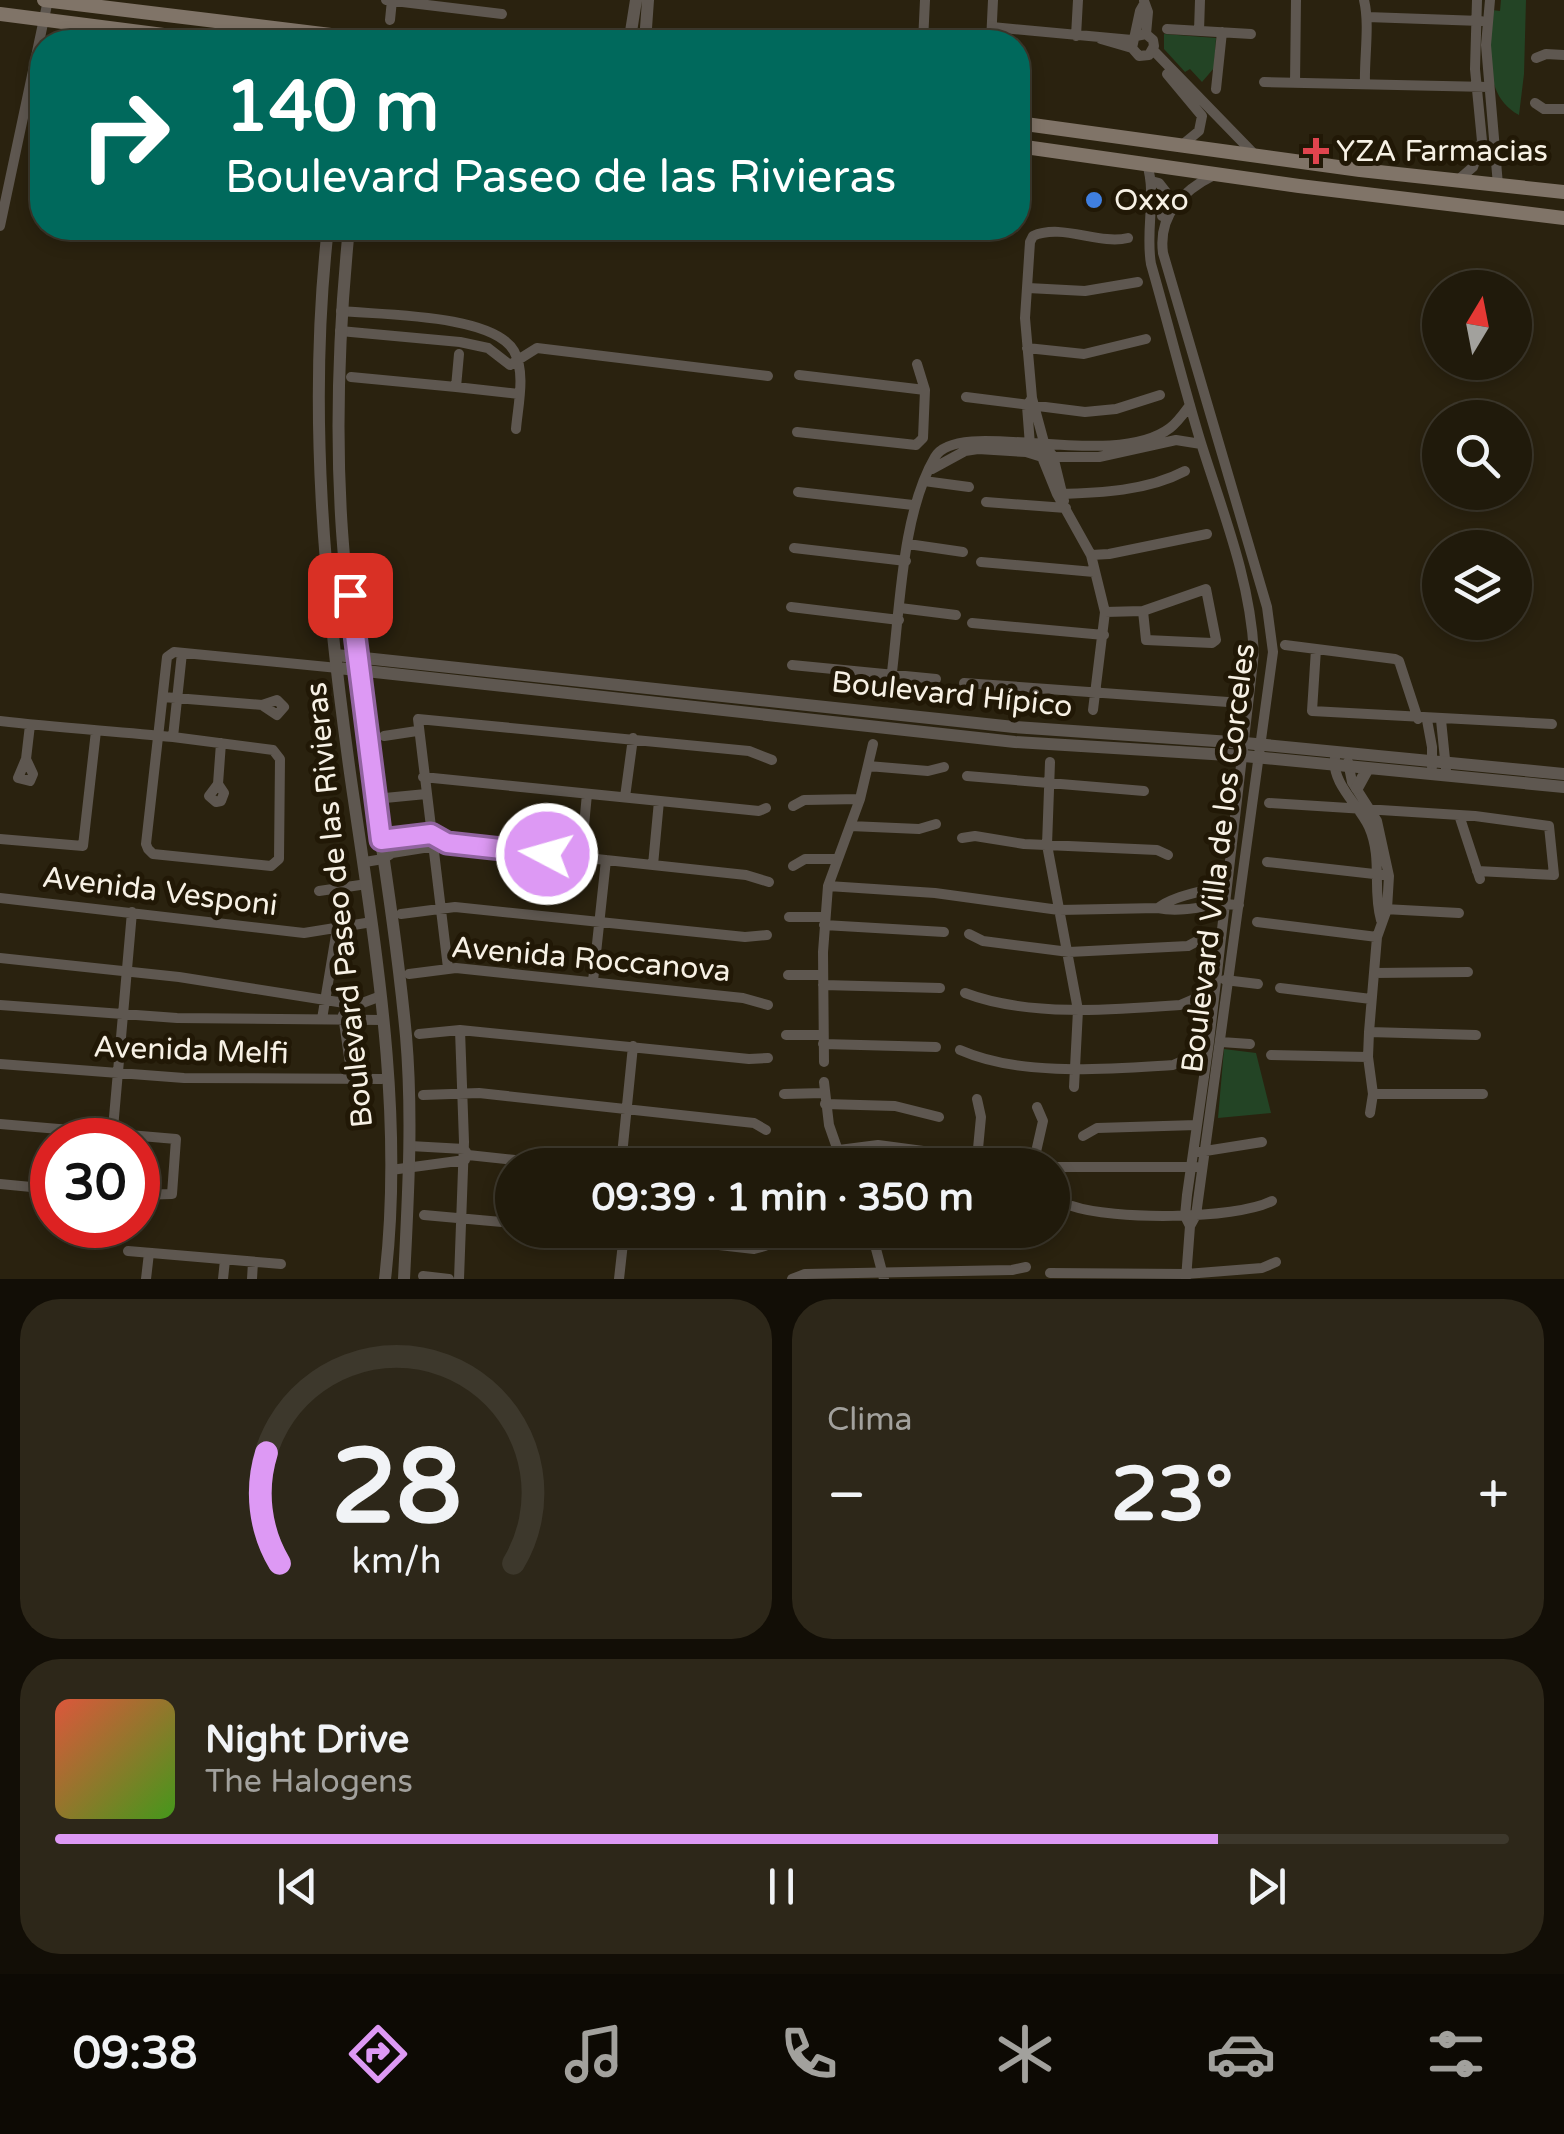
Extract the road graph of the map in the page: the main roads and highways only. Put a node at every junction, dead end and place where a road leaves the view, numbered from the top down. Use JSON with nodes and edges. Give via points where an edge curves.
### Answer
{"nodes":[{"id":1,"x":46,"y":0,"type":"edge"},
{"id":2,"x":0,"y":14,"type":"edge"},
{"id":3,"x":123,"y":30,"type":"edge"},
{"id":4,"x":290,"y":30,"type":"edge"},
{"id":5,"x":1030,"y":125,"type":"edge"},
{"id":6,"x":1030,"y":148,"type":"edge"},
{"id":7,"x":1360,"y":170,"type":"junction"},
{"id":8,"x":1450,"y":180,"type":"junction"},
{"id":9,"x":1259,"y":181,"type":"junction"},
{"id":10,"x":1564,"y":192,"type":"edge"},
{"id":11,"x":1394,"y":198,"type":"junction"},
{"id":12,"x":1564,"y":218,"type":"edge"}],
"edges":[{"from":1,"to":4,"type":"main road"},
{"from":2,"to":3,"type":"main road"},
{"from":5,"to":7,"type":"main road"},
{"from":6,"to":9,"type":"main road"},
{"from":7,"to":8,"type":"main road"},
{"from":7,"to":9,"type":"main road","via":[[1352,185]]},
{"from":8,"to":10,"type":"main road"},
{"from":8,"to":11,"type":"main road","via":[[1402,184]]},
{"from":9,"to":11,"type":"main road"},
{"from":11,"to":12,"type":"main road"}]}
